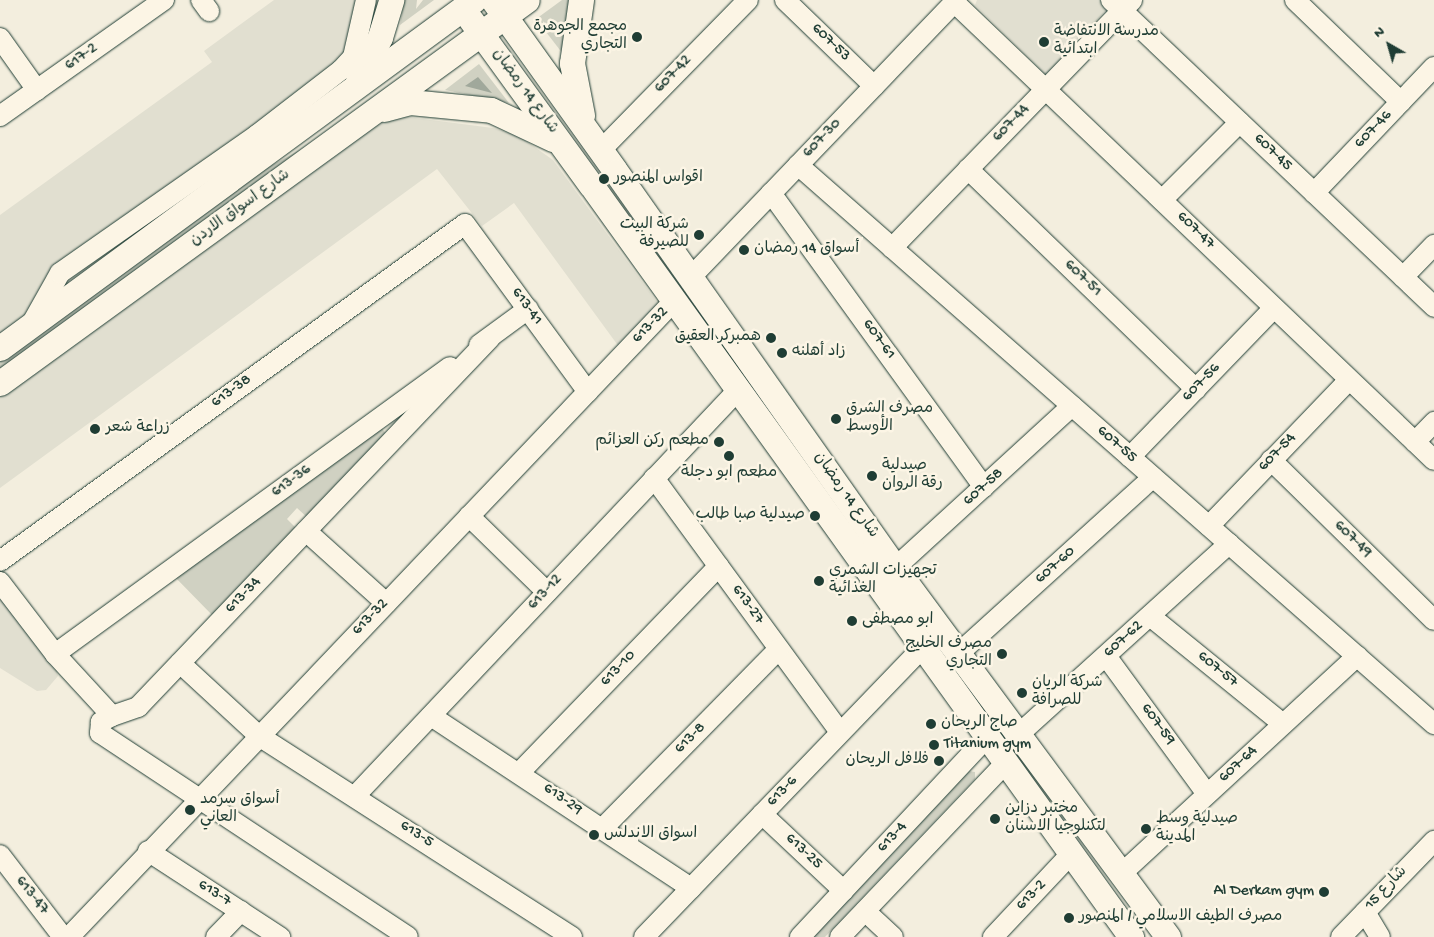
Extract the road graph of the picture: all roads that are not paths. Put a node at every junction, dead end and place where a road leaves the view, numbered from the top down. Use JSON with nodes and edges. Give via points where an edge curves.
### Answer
{"nodes":[{"id":1,"x":164,"y":0,"type":"edge"},
{"id":2,"x":366,"y":0,"type":"edge"},
{"id":3,"x":391,"y":0,"type":"edge"},
{"id":4,"x":527,"y":0,"type":"edge"},
{"id":5,"x":581,"y":0,"type":"edge"},
{"id":6,"x":748,"y":0,"type":"edge"},
{"id":7,"x":785,"y":0,"type":"edge"},
{"id":8,"x":1295,"y":0,"type":"edge"},
{"id":9,"x":955,"y":1,"type":"edge"},
{"id":10,"x":464,"y":3,"type":"edge"},
{"id":11,"x":1121,"y":3,"type":"edge"},
{"id":12,"x":499,"y":8,"type":"edge"},
{"id":13,"x":480,"y":34,"type":"junction"},
{"id":14,"x":0,"y":38,"type":"edge"},
{"id":15,"x":1434,"y":67,"type":"edge"},
{"id":16,"x":355,"y":86,"type":"junction"},
{"id":17,"x":874,"y":86,"type":"junction"},
{"id":18,"x":37,"y":90,"type":"junction"},
{"id":19,"x":1045,"y":90,"type":"junction"},
{"id":20,"x":1401,"y":102,"type":"junction"},
{"id":21,"x":374,"y":113,"type":"junction"},
{"id":22,"x":0,"y":116,"type":"edge"},
{"id":23,"x":1240,"y":122,"type":"junction"},
{"id":24,"x":586,"y":127,"type":"junction"},
{"id":25,"x":263,"y":144,"type":"junction"},
{"id":26,"x":562,"y":144,"type":"junction"},
{"id":27,"x":610,"y":164,"type":"junction"},
{"id":28,"x":798,"y":165,"type":"junction"},
{"id":29,"x":968,"y":169,"type":"junction"},
{"id":30,"x":771,"y":193,"type":"junction"},
{"id":31,"x":1314,"y":193,"type":"junction"},
{"id":32,"x":1162,"y":200,"type":"junction"},
{"id":33,"x":465,"y":224,"type":"joint"},
{"id":34,"x":1434,"y":245,"type":"edge"},
{"id":35,"x":892,"y":248,"type":"junction"},
{"id":36,"x":1403,"y":277,"type":"junction"},
{"id":37,"x":690,"y":278,"type":"junction"},
{"id":38,"x":674,"y":301,"type":"junction"},
{"id":39,"x":1434,"y":307,"type":"edge"},
{"id":40,"x":1274,"y":308,"type":"junction"},
{"id":41,"x":528,"y":309,"type":"junction"},
{"id":42,"x":490,"y":338,"type":"junction"},
{"id":43,"x":0,"y":348,"type":"edge"},
{"id":44,"x":1348,"y":381,"type":"junction"},
{"id":45,"x":0,"y":383,"type":"edge"},
{"id":46,"x":1196,"y":389,"type":"junction"},
{"id":47,"x":737,"y":391,"type":"junction"},
{"id":48,"x":588,"y":392,"type":"junction"},
{"id":49,"x":1072,"y":406,"type":"junction"},
{"id":50,"x":1434,"y":422,"type":"edge"},
{"id":51,"x":1415,"y":442,"type":"junction"},
{"id":52,"x":1130,"y":457,"type":"junction"},
{"id":53,"x":1271,"y":460,"type":"junction"},
{"id":54,"x":1434,"y":460,"type":"edge"},
{"id":55,"x":1153,"y":477,"type":"junction"},
{"id":56,"x":654,"y":478,"type":"junction"},
{"id":57,"x":984,"y":487,"type":"junction"},
{"id":58,"x":469,"y":516,"type":"junction"},
{"id":59,"x":1209,"y":526,"type":"junction"},
{"id":60,"x":306,"y":531,"type":"junction"},
{"id":61,"x":1229,"y":544,"type":"junction"},
{"id":62,"x":0,"y":561,"type":"edge"},
{"id":63,"x":719,"y":566,"type":"junction"},
{"id":64,"x":895,"y":568,"type":"junction"},
{"id":65,"x":0,"y":582,"type":"edge"},
{"id":66,"x":547,"y":592,"type":"junction"},
{"id":67,"x":386,"y":603,"type":"junction"},
{"id":68,"x":1150,"y":616,"type":"junction"},
{"id":69,"x":1434,"y":620,"type":"edge"},
{"id":70,"x":923,"y":647,"type":"junction"},
{"id":71,"x":779,"y":649,"type":"junction"},
{"id":72,"x":55,"y":654,"type":"junction"},
{"id":73,"x":958,"y":654,"type":"junction"},
{"id":74,"x":1106,"y":656,"type":"junction"},
{"id":75,"x":1357,"y":656,"type":"junction"},
{"id":76,"x":180,"y":663,"type":"junction"},
{"id":77,"x":112,"y":716,"type":"junction"},
{"id":78,"x":431,"y":716,"type":"junction"},
{"id":79,"x":1283,"y":724,"type":"junction"},
{"id":80,"x":1434,"y":724,"type":"edge"},
{"id":81,"x":840,"y":732,"type":"junction"},
{"id":82,"x":1018,"y":734,"type":"junction"},
{"id":83,"x":259,"y":736,"type":"junction"},
{"id":84,"x":986,"y":738,"type":"junction"},
{"id":85,"x":1005,"y":764,"type":"junction"},
{"id":86,"x":520,"y":772,"type":"junction"},
{"id":87,"x":1207,"y":794,"type":"junction"},
{"id":88,"x":355,"y":796,"type":"junction"},
{"id":89,"x":196,"y":800,"type":"junction"},
{"id":90,"x":762,"y":814,"type":"junction"},
{"id":91,"x":602,"y":829,"type":"junction"},
{"id":92,"x":1434,"y":841,"type":"edge"},
{"id":93,"x":1434,"y":850,"type":"edge"},
{"id":94,"x":148,"y":851,"type":"junction"},
{"id":95,"x":1072,"y":854,"type":"junction"},
{"id":96,"x":0,"y":855,"type":"edge"},
{"id":97,"x":1120,"y":875,"type":"junction"},
{"id":98,"x":691,"y":888,"type":"junction"},
{"id":99,"x":844,"y":891,"type":"junction"},
{"id":100,"x":241,"y":911,"type":"junction"},
{"id":101,"x":865,"y":911,"type":"junction"},
{"id":102,"x":1366,"y":914,"type":"junction"},
{"id":103,"x":63,"y":937,"type":"edge"},
{"id":104,"x":69,"y":937,"type":"edge"},
{"id":105,"x":216,"y":937,"type":"edge"},
{"id":106,"x":280,"y":937,"type":"edge"},
{"id":107,"x":408,"y":937,"type":"edge"},
{"id":108,"x":572,"y":937,"type":"edge"},
{"id":109,"x":644,"y":937,"type":"edge"},
{"id":110,"x":800,"y":937,"type":"edge"},
{"id":111,"x":840,"y":937,"type":"edge"},
{"id":112,"x":893,"y":937,"type":"edge"},
{"id":113,"x":993,"y":937,"type":"edge"},
{"id":114,"x":1131,"y":937,"type":"edge"},
{"id":115,"x":1168,"y":937,"type":"edge"},
{"id":116,"x":1341,"y":937,"type":"edge"},
{"id":117,"x":1348,"y":937,"type":"edge"},
{"id":118,"x":1380,"y":937,"type":"edge"}],
"edges":[{"from":1,"to":18,"type":"street","name":"617-2"},
{"from":2,"to":25,"type":"street","via":[[353,57]]},
{"from":3,"to":16,"type":"main road","via":[[380,37]]},
{"from":4,"to":12,"type":"main road","name":"شارع اسواق الاردن"},
{"from":5,"to":24,"type":"main road","via":[[572,63]]},
{"from":6,"to":27,"type":"street","name":"607-42"},
{"from":7,"to":17,"type":"street","name":"607-53"},
{"from":8,"to":20,"type":"street"},
{"from":9,"to":17,"type":"street","name":"607-30"},
{"from":9,"to":19,"type":"street","name":"607-47"},
{"from":10,"to":13,"type":"main road","name":"شارع 14 رمضان"},
{"from":10,"to":16,"type":"main road","name":"شارع اسواق الاردن"},
{"from":11,"to":19,"type":"street","name":"607-44"},
{"from":11,"to":23,"type":"street","name":"607-45"},
{"from":12,"to":13,"type":"main road","name":"شارع اسواق الاردن"},
{"from":12,"to":24,"type":"main road","name":"شارع 14 رمضان"},
{"from":13,"to":21,"type":"main road","name":"شارع اسواق الاردن"},
{"from":13,"to":26,"type":"main road","name":"شارع 14 رمضان"},
{"from":14,"to":18,"type":"street"},
{"from":15,"to":20,"type":"street","name":"607-46"},
{"from":16,"to":25,"type":"main road","name":"شارع اسواق الاردن"},
{"from":17,"to":28,"type":"street","name":"607-30"},
{"from":18,"to":22,"type":"street","name":"617-2"},
{"from":19,"to":29,"type":"street","name":"607-44"},
{"from":19,"to":32,"type":"street","name":"607-47"},
{"from":20,"to":31,"type":"street","name":"607-46"},
{"from":21,"to":26,"type":"main road","via":[[410,102],[491,110],[529,124]]},
{"from":21,"to":45,"type":"main road","name":"شارع اسواق الاردن"},
{"from":23,"to":31,"type":"street","name":"607-45"},
{"from":23,"to":32,"type":"street"},
{"from":24,"to":27,"type":"main road","name":"شارع 14 رمضان"},
{"from":25,"to":43,"type":"main road","name":"شارع اسواق الاردن"},
{"from":26,"to":38,"type":"main road","name":"شارع 14 رمضان"},
{"from":27,"to":37,"type":"main road","name":"شارع 14 رمضان"},
{"from":28,"to":30,"type":"street","name":"607-30"},
{"from":28,"to":35,"type":"street","name":"607-55"},
{"from":29,"to":35,"type":"street","name":"607-44"},
{"from":29,"to":46,"type":"street","name":"607-51"},
{"from":30,"to":37,"type":"street","name":"607-30"},
{"from":30,"to":57,"type":"street","name":"607-61"},
{"from":31,"to":36,"type":"street","name":"607-45"},
{"from":32,"to":40,"type":"street","name":"607-47"},
{"from":33,"to":41,"type":"street","name":"613-41"},
{"from":33,"to":62,"type":"street","name":"613-38"},
{"from":34,"to":36,"type":"street"},
{"from":35,"to":49,"type":"street","name":"607-55"},
{"from":36,"to":39,"type":"street","name":"607-45"},
{"from":37,"to":64,"type":"main road","name":"شارع 14 رمضان"},
{"from":38,"to":47,"type":"main road","name":"شارع 14 رمضان"},
{"from":38,"to":48,"type":"street","name":"613-32"},
{"from":40,"to":44,"type":"street","name":"607-47"},
{"from":40,"to":46,"type":"street","name":"607-56"},
{"from":41,"to":42,"type":"street","name":"613-36"},
{"from":41,"to":48,"type":"street","name":"613-41"},
{"from":42,"to":60,"type":"street","name":"613-34"},
{"from":42,"to":72,"type":"street","name":"613-36"},
{"from":44,"to":51,"type":"street","name":"607-47"},
{"from":44,"to":53,"type":"street","name":"607-54"},
{"from":46,"to":52,"type":"street","name":"607-56"},
{"from":47,"to":56,"type":"street","name":"613-12"},
{"from":47,"to":70,"type":"main road","name":"شارع 14 رمضان"},
{"from":48,"to":58,"type":"street","name":"613-32"},
{"from":49,"to":52,"type":"street","name":"607-55"},
{"from":49,"to":57,"type":"street","name":"607-58"},
{"from":50,"to":51,"type":"street"},
{"from":51,"to":54,"type":"street","name":"607-47"},
{"from":52,"to":55,"type":"street","name":"607-55"},
{"from":53,"to":59,"type":"street","name":"607-54"},
{"from":53,"to":69,"type":"street","name":"607-49"},
{"from":55,"to":59,"type":"street","name":"607-55"},
{"from":55,"to":73,"type":"street","name":"607-60"},
{"from":56,"to":63,"type":"street","name":"613-27"},
{"from":56,"to":66,"type":"street","name":"613-12"},
{"from":57,"to":64,"type":"street","name":"607-58"},
{"from":58,"to":66,"type":"street"},
{"from":58,"to":67,"type":"street","name":"613-32"},
{"from":59,"to":61,"type":"street","name":"607-55"},
{"from":60,"to":67,"type":"street"},
{"from":60,"to":76,"type":"street","name":"613-34"},
{"from":61,"to":68,"type":"street","name":"607-62"},
{"from":61,"to":75,"type":"street","name":"607-55"},
{"from":63,"to":71,"type":"street","name":"613-27"},
{"from":63,"to":86,"type":"street","name":"613-10"},
{"from":64,"to":73,"type":"main road","name":"شارع 14 رمضان"},
{"from":65,"to":72,"type":"street"},
{"from":66,"to":78,"type":"street","name":"613-12"},
{"from":67,"to":83,"type":"street","name":"613-32"},
{"from":68,"to":74,"type":"street","name":"607-62"},
{"from":68,"to":79,"type":"street","name":"607-57"},
{"from":70,"to":81,"type":"street","name":"613-6"},
{"from":70,"to":84,"type":"main road","name":"شارع 14 رمضان"},
{"from":71,"to":81,"type":"street","name":"613-27"},
{"from":71,"to":91,"type":"street","name":"613-8"},
{"from":72,"to":77,"type":"street"},
{"from":73,"to":82,"type":"main road","name":"شارع 14 رمضان"},
{"from":74,"to":82,"type":"street","name":"607-62"},
{"from":74,"to":87,"type":"street","name":"607-59"},
{"from":75,"to":79,"type":"street","name":"607-64"},
{"from":75,"to":80,"type":"street","name":"607-55"},
{"from":76,"to":77,"type":"street","name":"613-34","via":[[138,707]]},
{"from":76,"to":83,"type":"street","name":"613-5"},
{"from":77,"to":89,"type":"street","via":[[101,722],[100,733]]},
{"from":78,"to":86,"type":"street","name":"613-29"},
{"from":78,"to":88,"type":"street","name":"613-12"},
{"from":79,"to":87,"type":"street","name":"607-64"},
{"from":81,"to":90,"type":"street","name":"613-6"},
{"from":82,"to":97,"type":"main road","name":"شارع 14 رمضان"},
{"from":83,"to":88,"type":"street","name":"613-5"},
{"from":83,"to":89,"type":"street","name":"613-32"},
{"from":84,"to":85,"type":"main road","name":"شارع 14 رمضان"},
{"from":84,"to":99,"type":"street","name":"613-4"},
{"from":85,"to":95,"type":"main road","name":"شارع 14 رمضان"},
{"from":85,"to":101,"type":"street","name":"613-4"},
{"from":86,"to":91,"type":"street","name":"613-29"},
{"from":87,"to":97,"type":"street","name":"607-64"},
{"from":88,"to":108,"type":"street","name":"613-5"},
{"from":89,"to":94,"type":"street","name":"613-32"},
{"from":89,"to":107,"type":"street"},
{"from":90,"to":98,"type":"street","name":"613-6"},
{"from":90,"to":99,"type":"street","name":"613-25"},
{"from":91,"to":98,"type":"street","name":"613-29"},
{"from":92,"to":102,"type":"street","name":"شارع 15"},
{"from":93,"to":102,"type":"street","name":"شارع 15"},
{"from":94,"to":100,"type":"street","name":"613-7"},
{"from":94,"to":104,"type":"street","name":"613-32"},
{"from":95,"to":113,"type":"street","name":"613-2"},
{"from":95,"to":114,"type":"main road","name":"شارع 14 رمضان"},
{"from":96,"to":103,"type":"street","name":"613-47"},
{"from":97,"to":115,"type":"main road","name":"شارع 14 رمضان"},
{"from":98,"to":109,"type":"street","name":"613-6"},
{"from":99,"to":110,"type":"street","name":"613-4"},
{"from":100,"to":105,"type":"street"},
{"from":100,"to":106,"type":"street","name":"613-7"},
{"from":101,"to":111,"type":"street","name":"613-4"},
{"from":101,"to":112,"type":"street"},
{"from":102,"to":116,"type":"street","name":"شارع 15"},
{"from":102,"to":117,"type":"street","name":"شارع 15"},
{"from":102,"to":118,"type":"street"}]}
